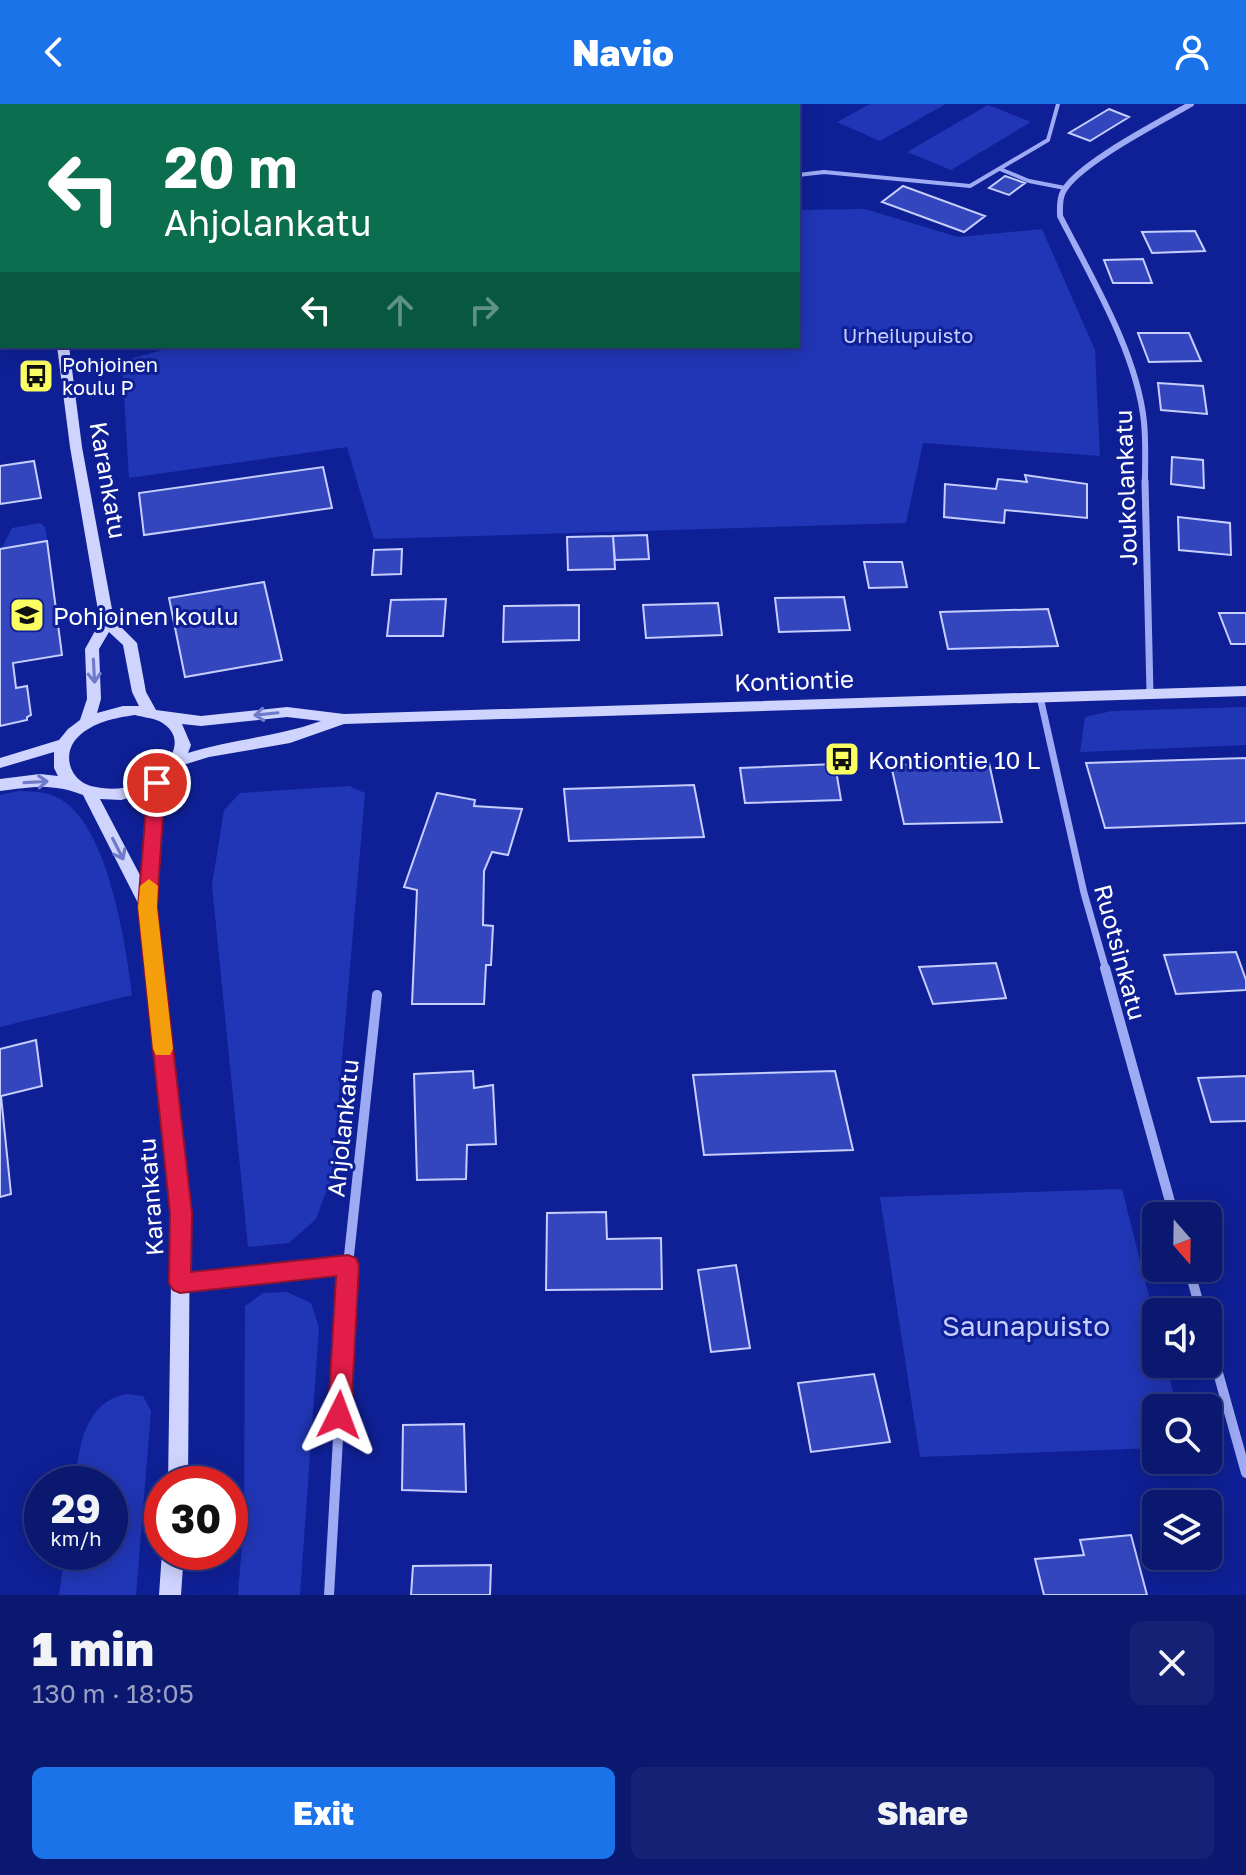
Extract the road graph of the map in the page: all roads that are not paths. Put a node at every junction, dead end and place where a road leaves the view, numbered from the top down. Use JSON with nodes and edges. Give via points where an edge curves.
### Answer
{"nodes":[{"id":1,"x":1058,"y":104,"type":"edge"},
{"id":2,"x":1191,"y":104,"type":"edge"},
{"id":3,"x":1000,"y":169,"type":"junction"},
{"id":4,"x":800,"y":175,"type":"edge"},
{"id":5,"x":1065,"y":188,"type":"junction"},
{"id":6,"x":63,"y":348,"type":"edge"},
{"id":7,"x":107,"y":622,"type":"junction"},
{"id":8,"x":1246,"y":691,"type":"edge"},
{"id":9,"x":1150,"y":693,"type":"junction"},
{"id":10,"x":1040,"y":697,"type":"junction"},
{"id":11,"x":149,"y":711,"type":"junction"},
{"id":12,"x":167,"y":717,"type":"junction"},
{"id":13,"x":344,"y":719,"type":"junction"},
{"id":14,"x":87,"y":723,"type":"junction"},
{"id":15,"x":66,"y":743,"type":"junction"},
{"id":16,"x":179,"y":761,"type":"junction"},
{"id":17,"x":0,"y":763,"type":"edge"},
{"id":18,"x":71,"y":783,"type":"junction"},
{"id":19,"x":157,"y":783,"type":"junction"},
{"id":20,"x":0,"y":785,"type":"edge"},
{"id":21,"x":89,"y":792,"type":"junction"},
{"id":22,"x":148,"y":907,"type":"junction"},
{"id":23,"x":377,"y":995,"type":"dead end"},
{"id":24,"x":1170,"y":1202,"type":"edge"},
{"id":25,"x":348,"y":1265,"type":"junction"},
{"id":26,"x":180,"y":1283,"type":"junction"},
{"id":27,"x":1219,"y":1378,"type":"edge"},
{"id":28,"x":178,"y":1466,"type":"edge"},
{"id":29,"x":1246,"y":1473,"type":"edge"},
{"id":30,"x":172,"y":1570,"type":"edge"},
{"id":31,"x":170,"y":1595,"type":"edge"},
{"id":32,"x":329,"y":1595,"type":"edge"}],
"edges":[{"from":1,"to":3,"type":"lane","via":[[1048,140]]},
{"from":2,"to":5,"type":"street"},
{"from":3,"to":4,"type":"lane","via":[[970,186],[824,172]]},
{"from":3,"to":5,"type":"lane"},
{"from":5,"to":9,"type":"street","name":"Joukolankatu","via":[[1060,216],[1125,350],[1144,420]]},
{"from":6,"to":7,"type":"street","name":"Karankatu"},
{"from":7,"to":11,"type":"street","name":"Karankatu","via":[[130,643],[139,692]]},
{"from":7,"to":14,"type":"street","one_way":true,"via":[[92,649],[94,699]]},
{"from":8,"to":9,"type":"street","name":"Kontiontie"},
{"from":9,"to":10,"type":"street","name":"Kontiontie"},
{"from":10,"to":13,"type":"street","name":"Kontiontie"},
{"from":10,"to":24,"type":"street","name":"Ruotsinkatu","via":[[1084,893]]},
{"from":11,"to":12,"type":"street"},
{"from":11,"to":14,"type":"street","via":[[120,711]]},
{"from":13,"to":12,"type":"street","name":"Kontiontie","one_way":true,"via":[[287,712],[201,721]]},
{"from":12,"to":16,"type":"street","via":[[182,737]]},
{"from":13,"to":16,"type":"street","name":"Kontiontie","via":[[290,738]]},
{"from":14,"to":15,"type":"street"},
{"from":15,"to":17,"type":"street"},
{"from":15,"to":18,"type":"street","via":[[61,757]]},
{"from":16,"to":19,"type":"street"},
{"from":20,"to":18,"type":"street","one_way":true},
{"from":18,"to":21,"type":"street"},
{"from":19,"to":21,"type":"street","via":[[116,795]]},
{"from":19,"to":22,"type":"street","name":"Karankatu"},
{"from":21,"to":22,"type":"street","name":"Karankatu","one_way":true},
{"from":22,"to":26,"type":"street","name":"Karankatu","via":[[181,1213]]},
{"from":23,"to":25,"type":"street","name":"Ahjolankatu"},
{"from":25,"to":26,"type":"street"},
{"from":25,"to":32,"type":"street","name":"Ahjolankatu"},
{"from":26,"to":28,"type":"street","name":"Karankatu"},
{"from":27,"to":29,"type":"street"},
{"from":30,"to":31,"type":"street"}]}
